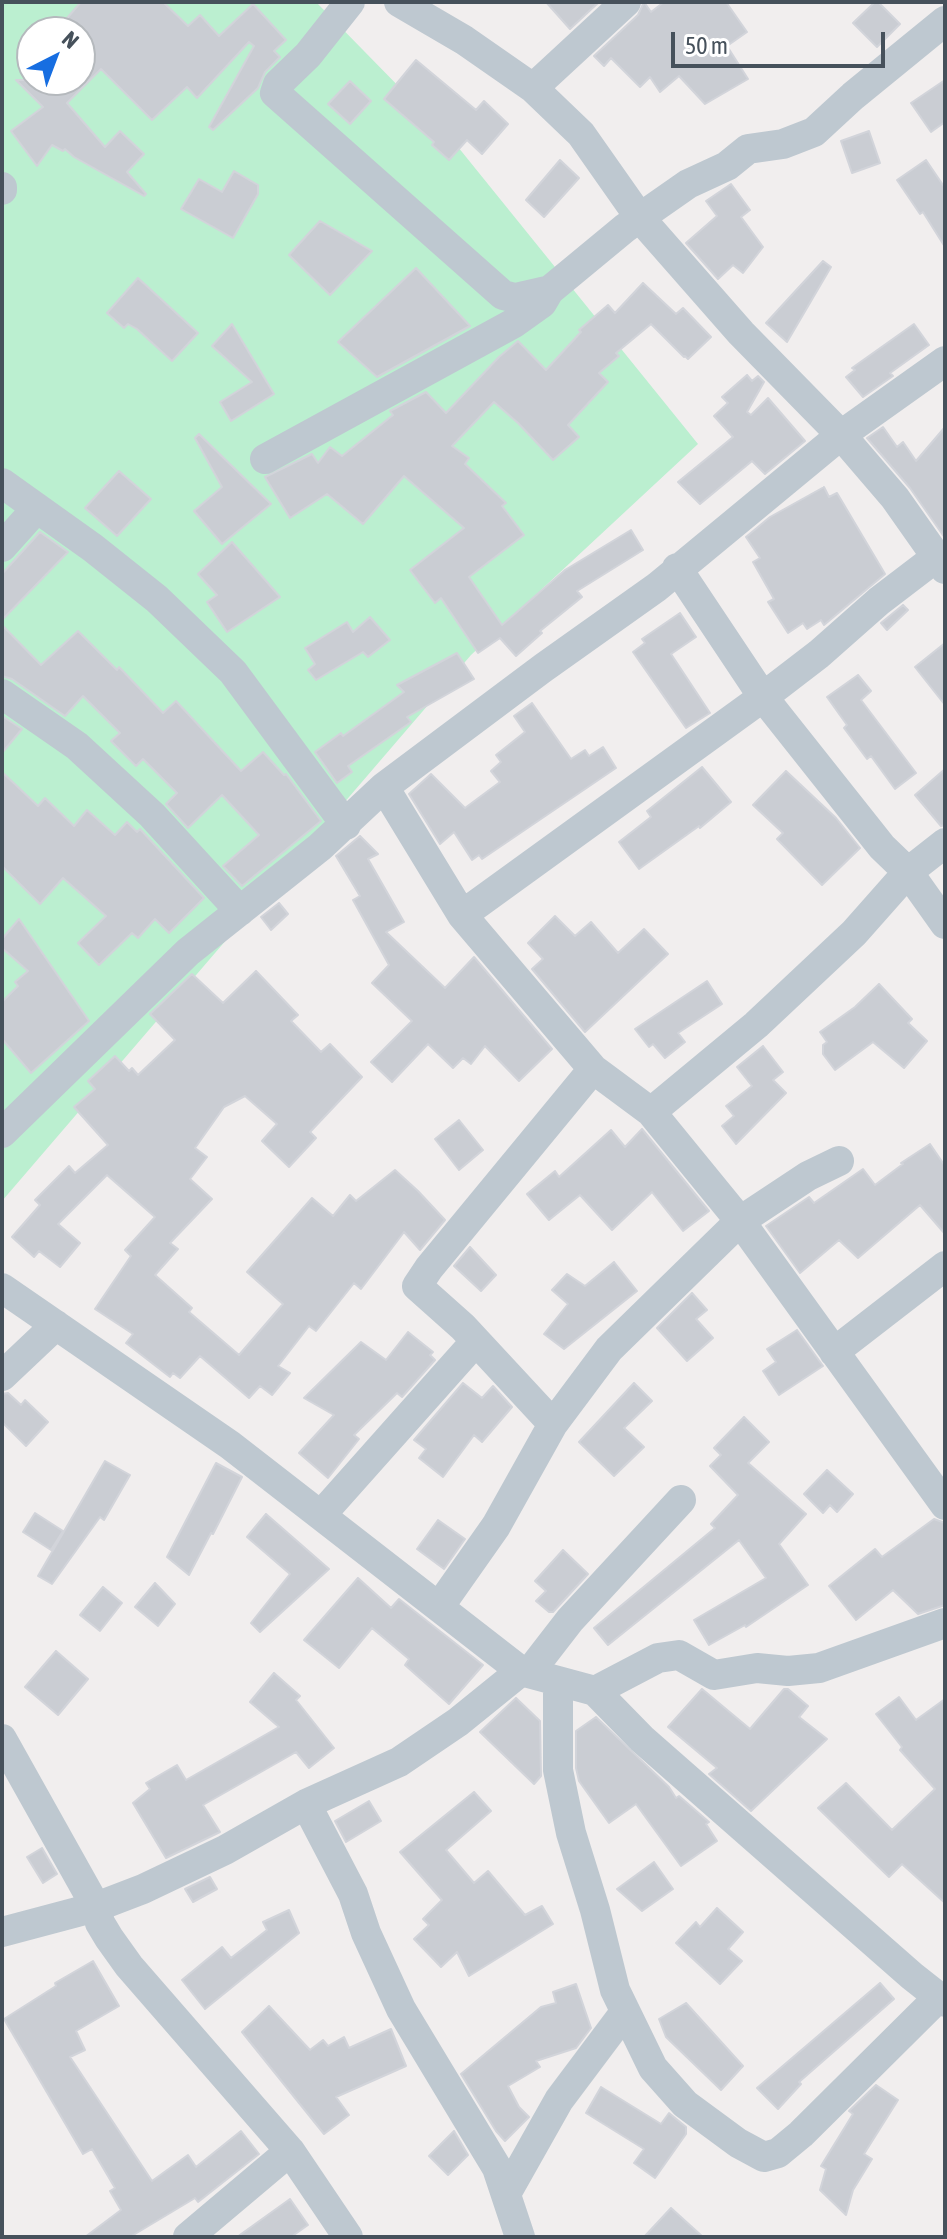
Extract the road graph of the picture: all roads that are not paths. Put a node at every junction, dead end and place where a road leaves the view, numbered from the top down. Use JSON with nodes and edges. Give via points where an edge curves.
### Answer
{"nodes":[{"id":1,"x":350,"y":2,"type":"edge"},
{"id":2,"x":399,"y":2,"type":"edge"},
{"id":3,"x":626,"y":2,"type":"edge"},
{"id":4,"x":945,"y":21,"type":"edge"},
{"id":5,"x":533,"y":88,"type":"junction"},
{"id":6,"x":640,"y":218,"type":"junction"},
{"id":7,"x":508,"y":309,"type":"junction"},
{"id":8,"x":945,"y":361,"type":"edge"},
{"id":9,"x":841,"y":435,"type":"junction"},
{"id":10,"x":265,"y":459,"type":"dead end"},
{"id":11,"x":2,"y":483,"type":"edge"},
{"id":12,"x":37,"y":508,"type":"junction"},
{"id":13,"x":2,"y":547,"type":"edge"},
{"id":14,"x":941,"y":562,"type":"edge"},
{"id":15,"x":677,"y":568,"type":"junction"},
{"id":16,"x":2,"y":694,"type":"edge"},
{"id":17,"x":763,"y":697,"type":"junction"},
{"id":18,"x":384,"y":787,"type":"junction"},
{"id":19,"x":346,"y":825,"type":"junction"},
{"id":20,"x":945,"y":843,"type":"edge"},
{"id":21,"x":908,"y":872,"type":"junction"},
{"id":22,"x":240,"y":911,"type":"junction"},
{"id":23,"x":462,"y":915,"type":"junction"},
{"id":24,"x":945,"y":924,"type":"edge"},
{"id":25,"x":593,"y":1069,"type":"junction"},
{"id":26,"x":651,"y":1112,"type":"junction"},
{"id":27,"x":2,"y":1133,"type":"edge"},
{"id":28,"x":839,"y":1161,"type":"dead end"},
{"id":29,"x":740,"y":1221,"type":"junction"},
{"id":30,"x":945,"y":1266,"type":"edge"},
{"id":31,"x":2,"y":1288,"type":"edge"},
{"id":32,"x":56,"y":1325,"type":"junction"},
{"id":33,"x":475,"y":1342,"type":"junction"},
{"id":34,"x":834,"y":1352,"type":"junction"},
{"id":35,"x":2,"y":1376,"type":"edge"},
{"id":36,"x":553,"y":1424,"type":"junction"},
{"id":37,"x":681,"y":1500,"type":"dead end"},
{"id":38,"x":945,"y":1505,"type":"edge"},
{"id":39,"x":321,"y":1515,"type":"junction"},
{"id":40,"x":439,"y":1607,"type":"junction"},
{"id":41,"x":945,"y":1623,"type":"edge"},
{"id":42,"x":536,"y":1675,"type":"junction"},
{"id":43,"x":595,"y":1691,"type":"junction"},
{"id":44,"x":2,"y":1739,"type":"edge"},
{"id":45,"x":306,"y":1804,"type":"junction"},
{"id":46,"x":96,"y":1907,"type":"junction"},
{"id":47,"x":2,"y":1932,"type":"edge"},
{"id":48,"x":942,"y":1999,"type":"edge"},
{"id":49,"x":625,"y":2012,"type":"junction"},
{"id":50,"x":290,"y":2151,"type":"junction"},
{"id":51,"x":506,"y":2194,"type":"junction"},
{"id":52,"x":188,"y":2237,"type":"edge"},
{"id":53,"x":348,"y":2237,"type":"edge"},
{"id":54,"x":520,"y":2237,"type":"edge"}],
"edges":[{"from":1,"to":7,"type":"street","via":[[275,93]]},
{"from":2,"to":5,"type":"street"},
{"from":3,"to":5,"type":"street"},
{"from":4,"to":6,"type":"street","via":[[814,132],[748,149]]},
{"from":5,"to":6,"type":"street","via":[[581,134]]},
{"from":6,"to":7,"type":"street","via":[[550,290],[515,298]]},
{"from":6,"to":9,"type":"street","via":[[750,343]]},
{"from":7,"to":10,"type":"street"},
{"from":8,"to":9,"type":"street"},
{"from":9,"to":14,"type":"street"},
{"from":9,"to":15,"type":"street"},
{"from":11,"to":12,"type":"street"},
{"from":12,"to":13,"type":"street"},
{"from":12,"to":19,"type":"street","via":[[157,599],[233,672]]},
{"from":14,"to":17,"type":"street","via":[[879,601]]},
{"from":15,"to":17,"type":"street"},
{"from":15,"to":18,"type":"street"},
{"from":16,"to":22,"type":"street","via":[[77,746],[152,815]]},
{"from":17,"to":21,"type":"street","via":[[882,847]]},
{"from":17,"to":23,"type":"street"},
{"from":18,"to":19,"type":"street"},
{"from":18,"to":23,"type":"street"},
{"from":19,"to":22,"type":"street"},
{"from":20,"to":21,"type":"street"},
{"from":21,"to":24,"type":"street"},
{"from":21,"to":26,"type":"street","via":[[854,933],[756,1025]]},
{"from":22,"to":27,"type":"street","via":[[188,952]]},
{"from":23,"to":25,"type":"street"},
{"from":25,"to":26,"type":"street"},
{"from":25,"to":33,"type":"street","via":[[417,1286]]},
{"from":26,"to":29,"type":"street"},
{"from":28,"to":29,"type":"street"},
{"from":29,"to":34,"type":"street"},
{"from":29,"to":36,"type":"street","via":[[609,1349]]},
{"from":30,"to":34,"type":"street"},
{"from":31,"to":32,"type":"street"},
{"from":32,"to":35,"type":"street"},
{"from":32,"to":39,"type":"street"},
{"from":33,"to":36,"type":"street"},
{"from":33,"to":39,"type":"street"},
{"from":34,"to":38,"type":"street"},
{"from":36,"to":40,"type":"street","via":[[496,1526]]},
{"from":37,"to":42,"type":"street","via":[[570,1620]]},
{"from":39,"to":40,"type":"street"},
{"from":40,"to":42,"type":"street"},
{"from":41,"to":43,"type":"street","via":[[819,1668],[757,1668],[714,1675],[679,1655],[658,1658]]},
{"from":42,"to":43,"type":"street"},
{"from":42,"to":45,"type":"street","via":[[399,1762]]},
{"from":42,"to":49,"type":"street","via":[[568,1817]]},
{"from":43,"to":48,"type":"street","via":[[642,1739]]},
{"from":44,"to":46,"type":"street"},
{"from":45,"to":46,"type":"street","via":[[225,1850]]},
{"from":45,"to":51,"type":"street","via":[[353,1894],[401,2009],[497,2168]]},
{"from":46,"to":47,"type":"street"},
{"from":46,"to":50,"type":"street","via":[[129,1966]]},
{"from":48,"to":49,"type":"street","via":[[801,2134],[764,2157],[685,2104],[653,2068]]},
{"from":49,"to":51,"type":"street","via":[[559,2100]]},
{"from":50,"to":52,"type":"street"},
{"from":50,"to":53,"type":"street"},
{"from":51,"to":54,"type":"street"}]}
